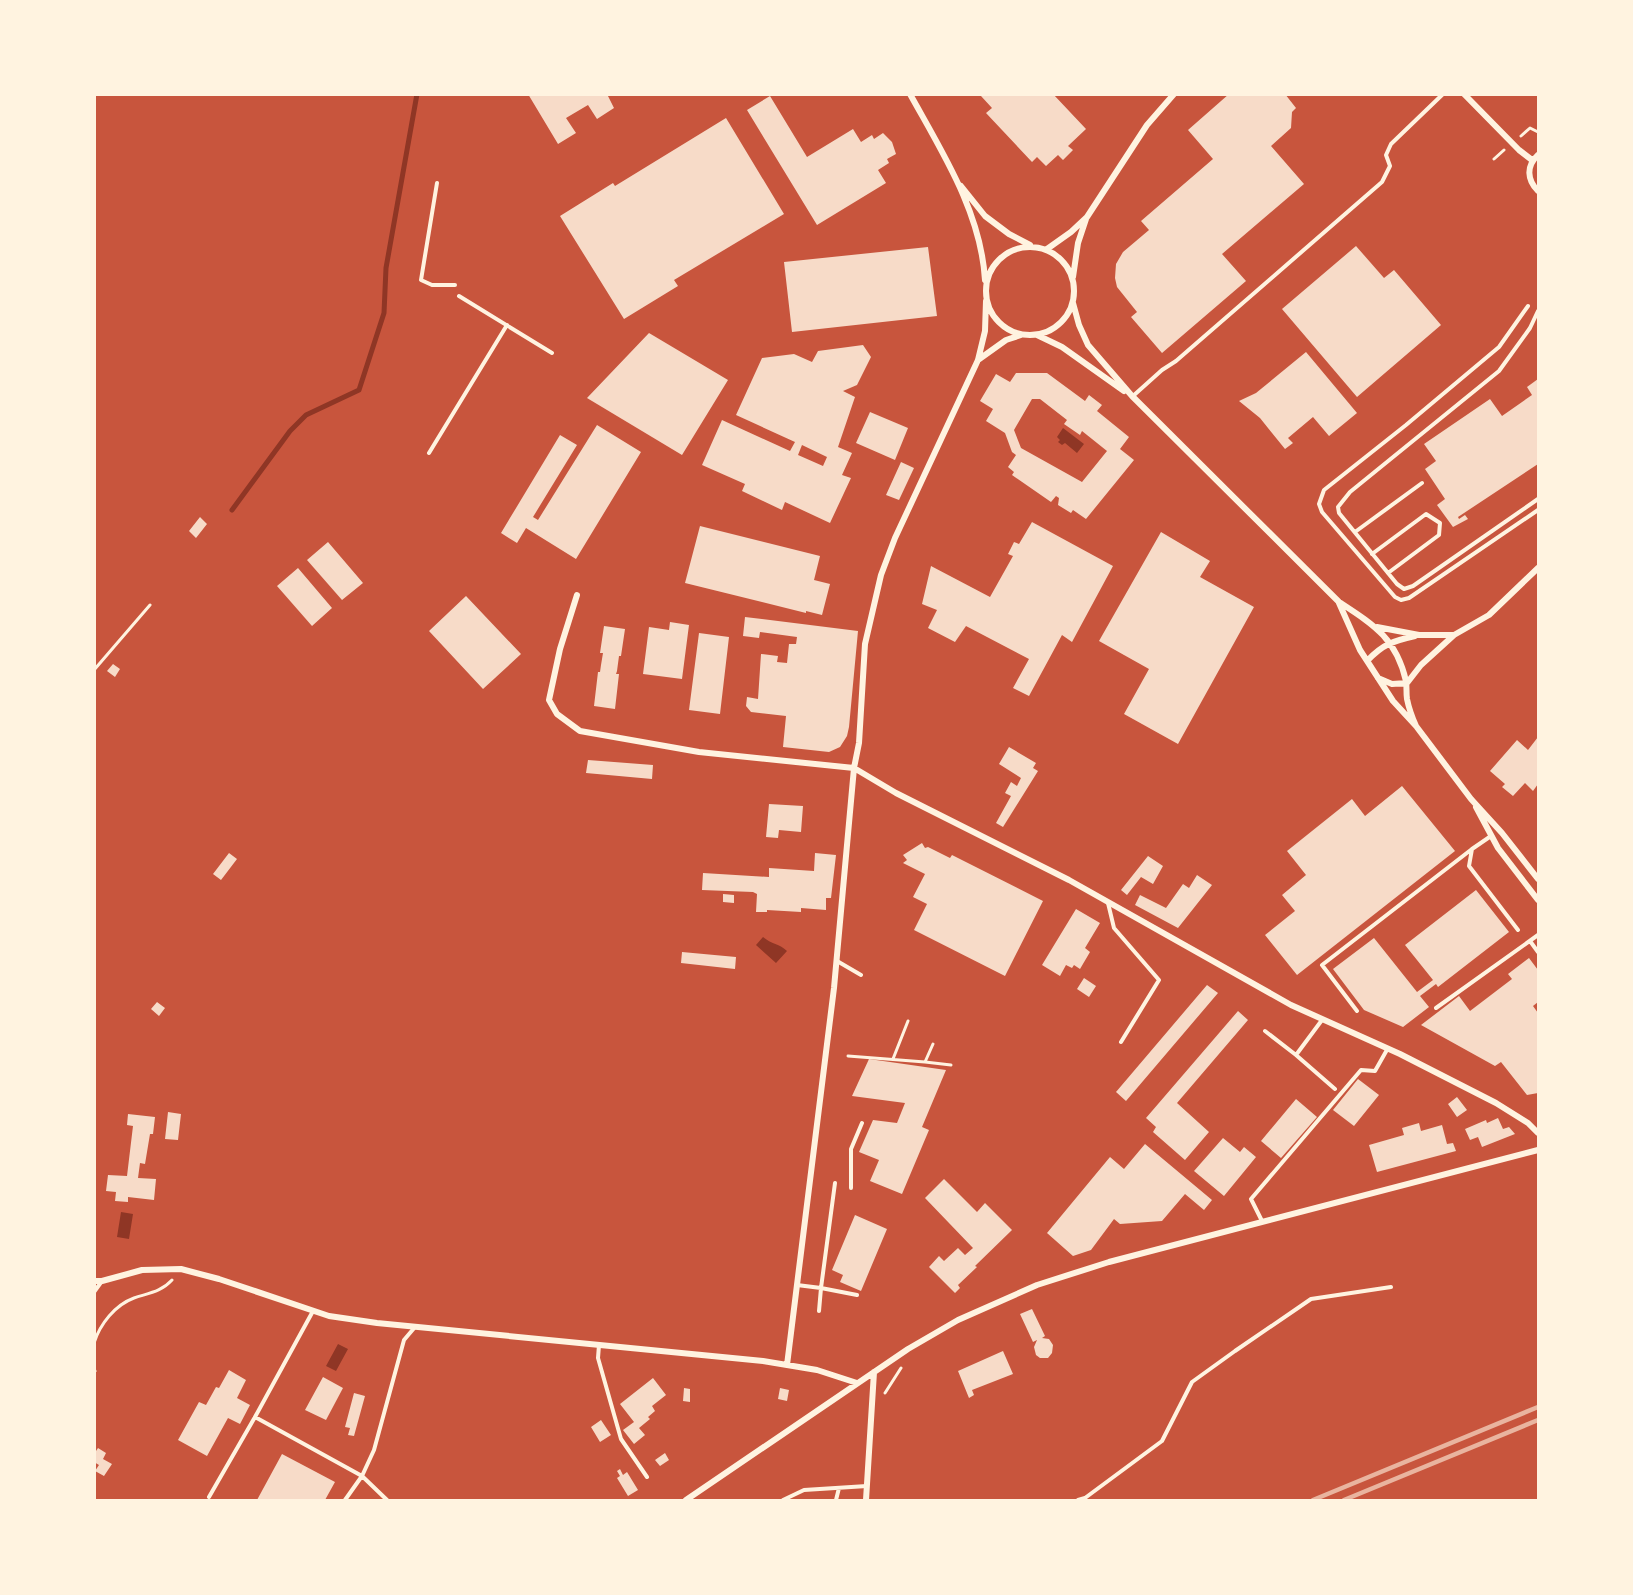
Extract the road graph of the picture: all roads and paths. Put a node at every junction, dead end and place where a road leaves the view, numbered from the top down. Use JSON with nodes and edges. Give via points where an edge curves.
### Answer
{"nodes":[{"id":1,"x":910,"y":94,"type":"edge"},
{"id":2,"x":1174,"y":94,"type":"edge"},
{"id":3,"x":1443,"y":94,"type":"edge"},
{"id":4,"x":1464,"y":94,"type":"edge"},
{"id":5,"x":1539,"y":155,"type":"edge"},
{"id":6,"x":1532,"y":160,"type":"junction"},
{"id":7,"x":958,"y":182,"type":"junction"},
{"id":8,"x":437,"y":183,"type":"dead end"},
{"id":9,"x":1539,"y":191,"type":"edge"},
{"id":10,"x":1087,"y":217,"type":"junction"},
{"id":11,"x":1030,"y":246,"type":"junction"},
{"id":12,"x":1047,"y":249,"type":"junction"},
{"id":13,"x":1072,"y":277,"type":"junction"},
{"id":14,"x":985,"y":284,"type":"junction"},
{"id":15,"x":455,"y":285,"type":"dead end"},
{"id":16,"x":459,"y":296,"type":"dead end"},
{"id":17,"x":986,"y":301,"type":"junction"},
{"id":18,"x":1072,"y":303,"type":"junction"},
{"id":19,"x":1528,"y":306,"type":"dead end"},
{"id":20,"x":1539,"y":311,"type":"edge"},
{"id":21,"x":507,"y":325,"type":"junction"},
{"id":22,"x":1021,"y":335,"type":"junction"},
{"id":23,"x":1036,"y":335,"type":"junction"},
{"id":24,"x":552,"y":353,"type":"dead end"},
{"id":25,"x":978,"y":360,"type":"junction"},
{"id":26,"x":1132,"y":396,"type":"junction"},
{"id":27,"x":429,"y":453,"type":"dead end"},
{"id":28,"x":1422,"y":483,"type":"dead end"},
{"id":29,"x":1539,"y":499,"type":"edge"},
{"id":30,"x":1539,"y":510,"type":"edge"},
{"id":31,"x":1355,"y":532,"type":"junction"},
{"id":32,"x":1372,"y":554,"type":"junction"},
{"id":33,"x":1539,"y":568,"type":"edge"},
{"id":34,"x":1388,"y":573,"type":"junction"},
{"id":35,"x":577,"y":595,"type":"dead end"},
{"id":36,"x":1339,"y":602,"type":"junction"},
{"id":37,"x":150,"y":605,"type":"dead end"},
{"id":38,"x":1377,"y":627,"type":"junction"},
{"id":39,"x":1419,"y":635,"type":"junction"},
{"id":40,"x":1454,"y":635,"type":"junction"},
{"id":41,"x":1390,"y":642,"type":"junction"},
{"id":42,"x":1367,"y":661,"type":"junction"},
{"id":43,"x":94,"y":670,"type":"edge"},
{"id":44,"x":1377,"y":678,"type":"junction"},
{"id":45,"x":1407,"y":683,"type":"junction"},
{"id":46,"x":1416,"y":726,"type":"junction"},
{"id":47,"x":854,"y":768,"type":"junction"},
{"id":48,"x":1471,"y":799,"type":"junction"},
{"id":49,"x":1491,"y":835,"type":"junction"},
{"id":50,"x":1472,"y":849,"type":"junction"},
{"id":51,"x":1539,"y":879,"type":"edge"},
{"id":52,"x":1539,"y":900,"type":"edge"},
{"id":53,"x":1108,"y":902,"type":"junction"},
{"id":54,"x":1518,"y":930,"type":"dead end"},
{"id":55,"x":1539,"y":935,"type":"edge"},
{"id":56,"x":1530,"y":941,"type":"junction"},
{"id":57,"x":1539,"y":952,"type":"edge"},
{"id":58,"x":836,"y":961,"type":"junction"},
{"id":59,"x":861,"y":975,"type":"dead end"},
{"id":60,"x":1436,"y":1008,"type":"dead end"},
{"id":61,"x":1357,"y":1011,"type":"dead end"},
{"id":62,"x":1323,"y":1019,"type":"junction"},
{"id":63,"x":908,"y":1021,"type":"dead end"},
{"id":64,"x":1265,"y":1031,"type":"dead end"},
{"id":65,"x":1121,"y":1042,"type":"dead end"},
{"id":66,"x":933,"y":1044,"type":"dead end"},
{"id":67,"x":1388,"y":1048,"type":"junction"},
{"id":68,"x":1296,"y":1055,"type":"junction"},
{"id":69,"x":848,"y":1056,"type":"dead end"},
{"id":70,"x":893,"y":1059,"type":"junction"},
{"id":71,"x":925,"y":1062,"type":"junction"},
{"id":72,"x":951,"y":1065,"type":"dead end"},
{"id":73,"x":1335,"y":1089,"type":"dead end"},
{"id":74,"x":862,"y":1123,"type":"dead end"},
{"id":75,"x":1539,"y":1133,"type":"edge"},
{"id":76,"x":1539,"y":1150,"type":"edge"},
{"id":77,"x":835,"y":1183,"type":"dead end"},
{"id":78,"x":851,"y":1188,"type":"dead end"},
{"id":79,"x":1262,"y":1222,"type":"junction"},
{"id":80,"x":182,"y":1269,"type":"junction"},
{"id":81,"x":98,"y":1281,"type":"edge"},
{"id":82,"x":797,"y":1285,"type":"junction"},
{"id":83,"x":1391,"y":1287,"type":"dead end"},
{"id":84,"x":821,"y":1288,"type":"junction"},
{"id":85,"x":94,"y":1292,"type":"edge"},
{"id":86,"x":857,"y":1295,"type":"dead end"},
{"id":87,"x":313,"y":1311,"type":"junction"},
{"id":88,"x":819,"y":1311,"type":"dead end"},
{"id":89,"x":416,"y":1327,"type":"junction"},
{"id":90,"x":94,"y":1344,"type":"edge"},
{"id":91,"x":599,"y":1345,"type":"junction"},
{"id":92,"x":787,"y":1365,"type":"junction"},
{"id":93,"x":904,"y":1365,"type":"dead end"},
{"id":94,"x":874,"y":1372,"type":"junction"},
{"id":95,"x":857,"y":1383,"type":"junction"},
{"id":96,"x":884,"y":1395,"type":"dead end"},
{"id":97,"x":255,"y":1417,"type":"junction"},
{"id":98,"x":362,"y":1476,"type":"junction"},
{"id":99,"x":648,"y":1477,"type":"dead end"},
{"id":100,"x":867,"y":1486,"type":"junction"},
{"id":101,"x":839,"y":1488,"type":"junction"},
{"id":102,"x":209,"y":1497,"type":"dead end"},
{"id":103,"x":345,"y":1500,"type":"edge"},
{"id":104,"x":387,"y":1500,"type":"edge"},
{"id":105,"x":686,"y":1500,"type":"edge"},
{"id":106,"x":783,"y":1500,"type":"edge"},
{"id":107,"x":837,"y":1500,"type":"edge"},
{"id":108,"x":866,"y":1500,"type":"edge"},
{"id":109,"x":1078,"y":1500,"type":"edge"}],
"edges":[{"from":1,"to":7,"type":"street"},
{"from":2,"to":10,"type":"street","via":[[1148,125]]},
{"from":3,"to":26,"type":"lane","via":[[1391,144],[1386,155],[1390,166],[1382,182]]},
{"from":4,"to":6,"type":"street"},
{"from":5,"to":6,"type":"street"},
{"from":6,"to":9,"type":"street","via":[[1529,177]]},
{"from":7,"to":11,"type":"street","via":[[986,216]]},
{"from":7,"to":14,"type":"street","via":[[984,258]]},
{"from":8,"to":15,"type":"lane","via":[[421,280],[432,285]]},
{"from":10,"to":12,"type":"street"},
{"from":10,"to":13,"type":"street"},
{"from":11,"to":12,"type":"street"},
{"from":11,"to":14,"type":"street","via":[[1014,248],[1001,256],[990,269]]},
{"from":12,"to":13,"type":"street","via":[[1063,260]]},
{"from":13,"to":18,"type":"street"},
{"from":14,"to":17,"type":"street"},
{"from":16,"to":21,"type":"lane"},
{"from":17,"to":22,"type":"street","via":[[1005,328]]},
{"from":17,"to":25,"type":"street","via":[[985,331]]},
{"from":18,"to":23,"type":"street","via":[[1065,318]]},
{"from":18,"to":26,"type":"street","via":[[1088,345]]},
{"from":19,"to":30,"type":"lane","via":[[1499,347],[1324,490],[1319,504],[1365,563],[1401,600]]},
{"from":20,"to":31,"type":"lane","via":[[1499,371],[1342,500],[1339,513]]},
{"from":21,"to":24,"type":"lane"},
{"from":21,"to":27,"type":"lane"},
{"from":22,"to":23,"type":"street"},
{"from":22,"to":25,"type":"street","via":[[1006,340]]},
{"from":23,"to":26,"type":"street","via":[[1062,347]]},
{"from":25,"to":47,"type":"street","via":[[881,575],[865,644]]},
{"from":26,"to":36,"type":"street"},
{"from":28,"to":31,"type":"lane"},
{"from":29,"to":34,"type":"lane","via":[[1413,586],[1404,589]]},
{"from":31,"to":32,"type":"lane"},
{"from":32,"to":34,"type":"lane"},
{"from":32,"to":34,"type":"lane","via":[[1426,514],[1440,524],[1439,535]]},
{"from":33,"to":40,"type":"street","via":[[1489,615]]},
{"from":35,"to":47,"type":"street","via":[[549,700],[557,714],[580,731],[699,752]]},
{"from":36,"to":38,"type":"street"},
{"from":36,"to":42,"type":"street"},
{"from":37,"to":43,"type":"path"},
{"from":38,"to":39,"type":"street"},
{"from":38,"to":41,"type":"street"},
{"from":39,"to":40,"type":"street"},
{"from":39,"to":41,"type":"street"},
{"from":40,"to":45,"type":"street"},
{"from":41,"to":42,"type":"street"},
{"from":41,"to":45,"type":"street"},
{"from":42,"to":44,"type":"street"},
{"from":44,"to":45,"type":"street","via":[[1392,684]]},
{"from":44,"to":46,"type":"street"},
{"from":45,"to":46,"type":"street","via":[[1409,709]]},
{"from":46,"to":48,"type":"street"},
{"from":47,"to":53,"type":"street"},
{"from":47,"to":58,"type":"street"},
{"from":48,"to":49,"type":"street"},
{"from":48,"to":51,"type":"street","via":[[1503,832]]},
{"from":49,"to":50,"type":"lane"},
{"from":49,"to":52,"type":"street"},
{"from":50,"to":54,"type":"lane","via":[[1469,866]]},
{"from":50,"to":61,"type":"lane","via":[[1322,965]]},
{"from":53,"to":62,"type":"street"},
{"from":53,"to":65,"type":"lane","via":[[1114,928],[1159,980]]},
{"from":55,"to":56,"type":"lane"},
{"from":56,"to":57,"type":"lane"},
{"from":56,"to":60,"type":"lane"},
{"from":58,"to":59,"type":"lane"},
{"from":58,"to":82,"type":"street"},
{"from":62,"to":67,"type":"street"},
{"from":62,"to":68,"type":"lane"},
{"from":63,"to":70,"type":"path"},
{"from":64,"to":68,"type":"lane"},
{"from":66,"to":71,"type":"path"},
{"from":67,"to":75,"type":"street","via":[[1496,1103]]},
{"from":67,"to":79,"type":"lane","via":[[1375,1071],[1362,1070],[1251,1199]]},
{"from":68,"to":73,"type":"lane"},
{"from":69,"to":70,"type":"path"},
{"from":70,"to":71,"type":"path"},
{"from":71,"to":72,"type":"path"},
{"from":74,"to":78,"type":"lane","via":[[851,1149]]},
{"from":76,"to":79,"type":"street"},
{"from":77,"to":84,"type":"lane"},
{"from":79,"to":94,"type":"street","via":[[1037,1285],[957,1320]]},
{"from":80,"to":81,"type":"street","via":[[142,1270]]},
{"from":80,"to":87,"type":"street"},
{"from":80,"to":90,"type":"path","via":[[160,1291],[122,1303],[112,1312]]},
{"from":81,"to":85,"type":"lane"},
{"from":82,"to":84,"type":"lane"},
{"from":82,"to":92,"type":"street"},
{"from":83,"to":109,"type":"lane","via":[[1311,1299],[1192,1382],[1162,1441]]},
{"from":84,"to":86,"type":"lane"},
{"from":84,"to":88,"type":"lane"},
{"from":87,"to":89,"type":"street"},
{"from":87,"to":97,"type":"lane"},
{"from":89,"to":91,"type":"street"},
{"from":89,"to":98,"type":"lane","via":[[404,1340],[374,1450]]},
{"from":91,"to":92,"type":"street"},
{"from":91,"to":99,"type":"lane","via":[[598,1358],[621,1438]]},
{"from":92,"to":95,"type":"street"},
{"from":93,"to":96,"type":"path"},
{"from":94,"to":95,"type":"street"},
{"from":94,"to":100,"type":"street"},
{"from":95,"to":105,"type":"street"},
{"from":97,"to":98,"type":"lane"},
{"from":97,"to":102,"type":"lane"},
{"from":98,"to":103,"type":"lane"},
{"from":98,"to":104,"type":"lane"},
{"from":100,"to":101,"type":"lane"},
{"from":100,"to":108,"type":"street"},
{"from":101,"to":106,"type":"lane","via":[[804,1490]]},
{"from":101,"to":107,"type":"lane"}]}
